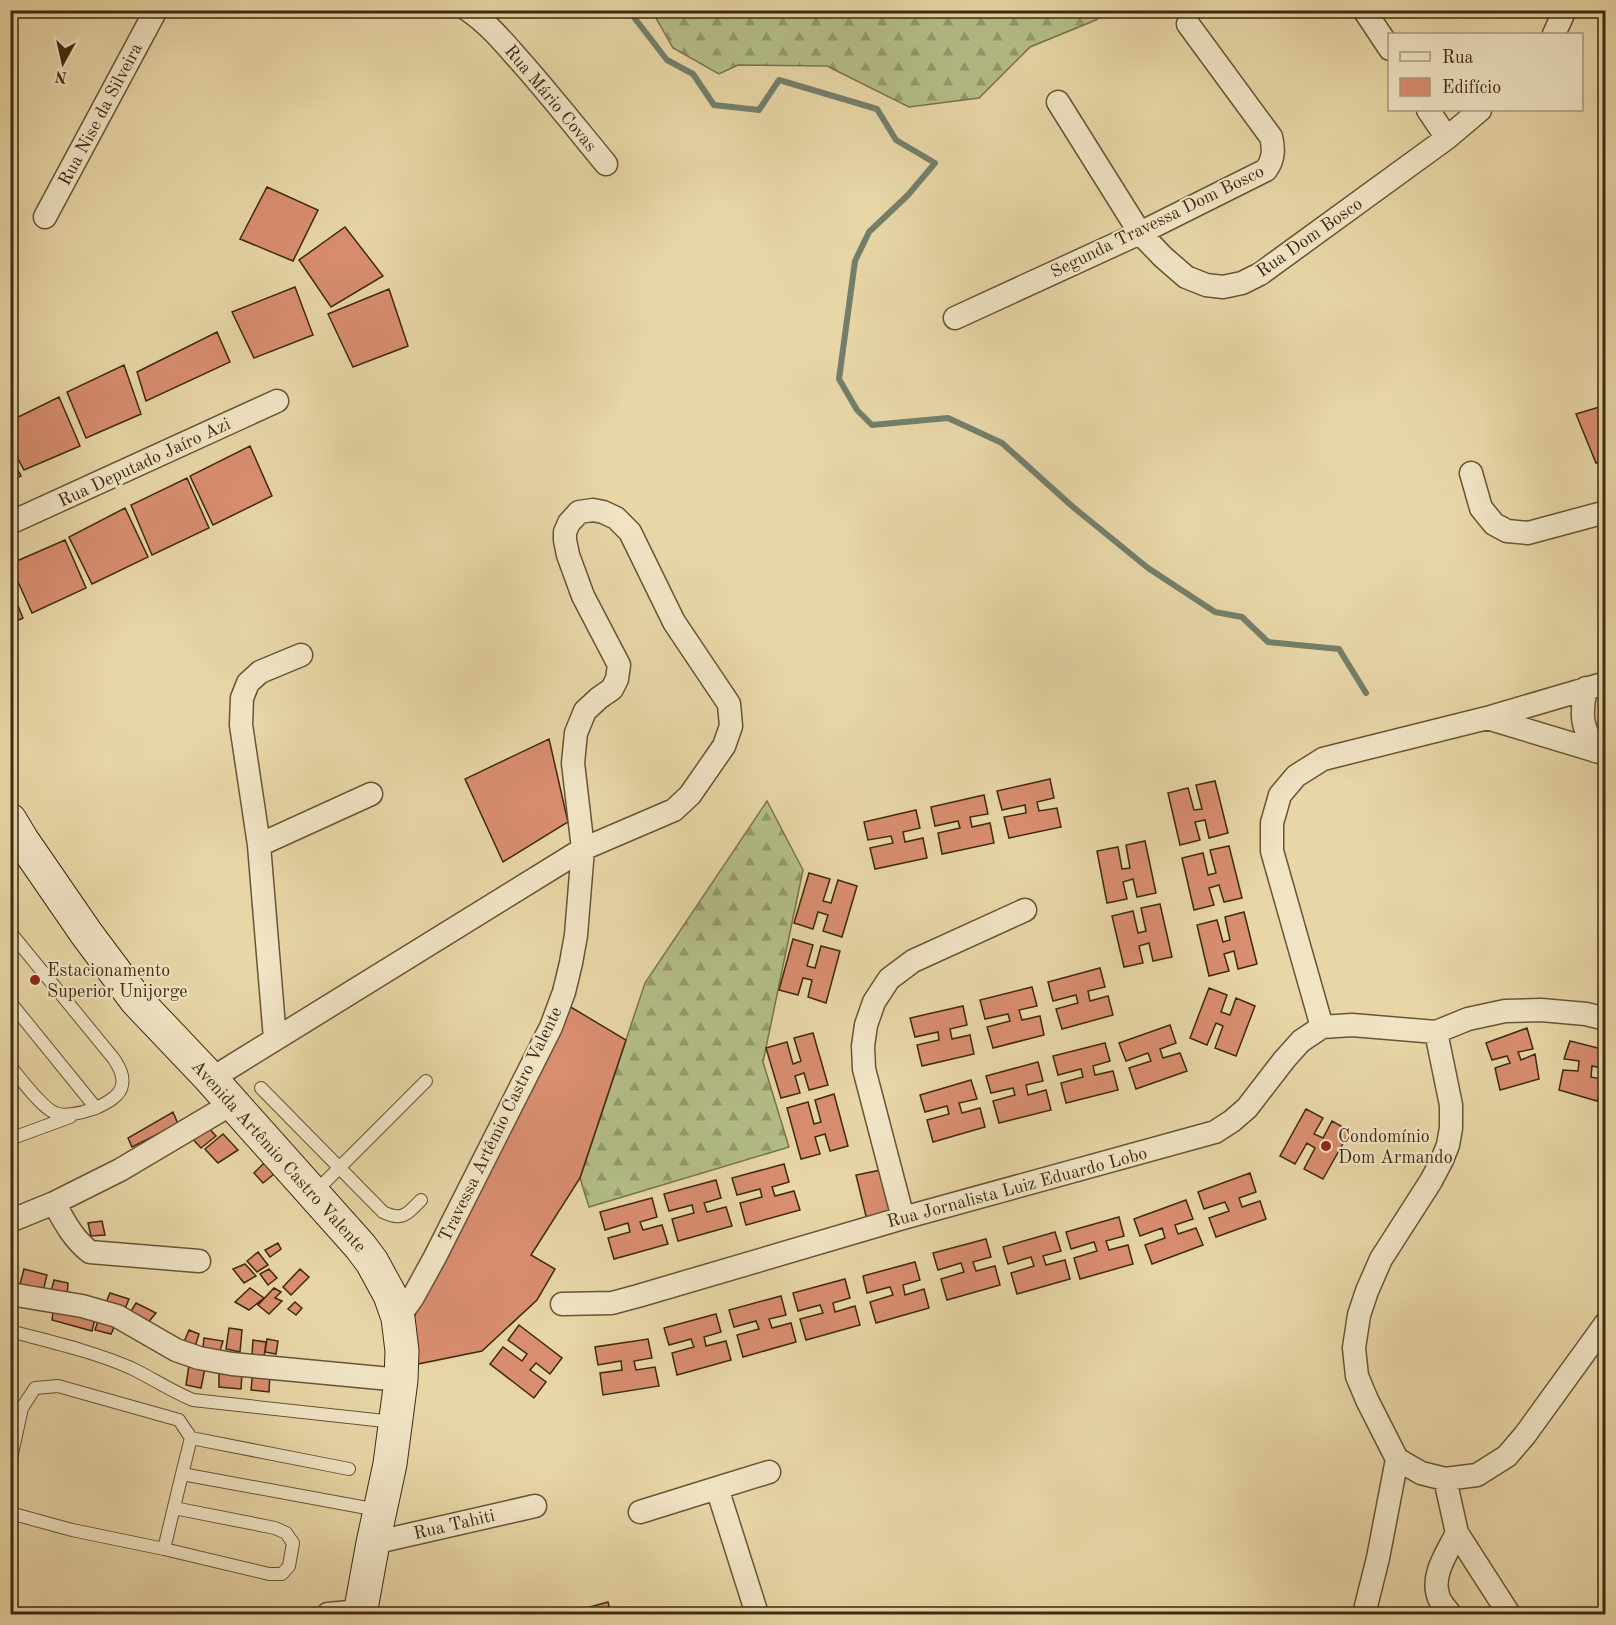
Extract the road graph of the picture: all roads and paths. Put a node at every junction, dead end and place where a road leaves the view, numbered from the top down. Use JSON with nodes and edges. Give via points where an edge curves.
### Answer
{"nodes":[{"id":1,"x":156,"y":10,"type":"edge"},
{"id":2,"x":468,"y":10,"type":"edge"},
{"id":3,"x":1364,"y":10,"type":"edge"},
{"id":4,"x":1564,"y":10,"type":"edge"},
{"id":5,"x":1188,"y":24,"type":"dead end"},
{"id":6,"x":1554,"y":33,"type":"edge"},
{"id":7,"x":1388,"y":48,"type":"edge"},
{"id":8,"x":1058,"y":102,"type":"dead end"},
{"id":9,"x":1429,"y":111,"type":"edge"},
{"id":10,"x":1479,"y":111,"type":"edge"},
{"id":11,"x":1447,"y":138,"type":"junction"},
{"id":12,"x":606,"y":164,"type":"dead end"},
{"id":13,"x":45,"y":217,"type":"dead end"},
{"id":14,"x":1140,"y":233,"type":"junction"},
{"id":15,"x":955,"y":318,"type":"dead end"},
{"id":16,"x":277,"y":401,"type":"dead end"},
{"id":17,"x":1471,"y":473,"type":"dead end"},
{"id":18,"x":1605,"y":512,"type":"edge"},
{"id":19,"x":10,"y":523,"type":"edge"},
{"id":20,"x":301,"y":655,"type":"dead end"},
{"id":21,"x":1596,"y":686,"type":"edge"},
{"id":22,"x":1486,"y":718,"type":"junction"},
{"id":23,"x":1600,"y":753,"type":"edge"},
{"id":24,"x":371,"y":794,"type":"dead end"},
{"id":25,"x":10,"y":820,"type":"edge"},
{"id":26,"x":260,"y":845,"type":"junction"},
{"id":27,"x":583,"y":849,"type":"junction"},
{"id":28,"x":1025,"y":910,"type":"dead end"},
{"id":29,"x":10,"y":932,"type":"edge"},
{"id":30,"x":10,"y":1002,"type":"edge"},
{"id":31,"x":1605,"y":1019,"type":"edge"},
{"id":32,"x":1322,"y":1027,"type":"junction"},
{"id":33,"x":1436,"y":1032,"type":"junction"},
{"id":34,"x":275,"y":1040,"type":"junction"},
{"id":35,"x":10,"y":1066,"type":"edge"},
{"id":36,"x":211,"y":1079,"type":"junction"},
{"id":37,"x":426,"y":1081,"type":"dead end"},
{"id":38,"x":261,"y":1088,"type":"dead end"},
{"id":39,"x":232,"y":1103,"type":"junction"},
{"id":40,"x":96,"y":1108,"type":"junction"},
{"id":41,"x":12,"y":1136,"type":"edge"},
{"id":42,"x":340,"y":1167,"type":"junction"},
{"id":43,"x":313,"y":1194,"type":"junction"},
{"id":44,"x":421,"y":1200,"type":"dead end"},
{"id":45,"x":54,"y":1203,"type":"junction"},
{"id":46,"x":903,"y":1218,"type":"junction"},
{"id":47,"x":10,"y":1221,"type":"edge"},
{"id":48,"x":199,"y":1261,"type":"dead end"},
{"id":49,"x":10,"y":1294,"type":"edge"},
{"id":50,"x":562,"y":1304,"type":"dead end"},
{"id":51,"x":398,"y":1318,"type":"junction"},
{"id":52,"x":1605,"y":1323,"type":"edge"},
{"id":53,"x":10,"y":1331,"type":"edge"},
{"id":54,"x":401,"y":1380,"type":"junction"},
{"id":55,"x":396,"y":1422,"type":"junction"},
{"id":56,"x":191,"y":1438,"type":"junction"},
{"id":57,"x":1397,"y":1459,"type":"junction"},
{"id":58,"x":10,"y":1463,"type":"edge"},
{"id":59,"x":349,"y":1469,"type":"dead end"},
{"id":60,"x":769,"y":1472,"type":"dead end"},
{"id":61,"x":182,"y":1474,"type":"junction"},
{"id":62,"x":1445,"y":1479,"type":"junction"},
{"id":63,"x":717,"y":1488,"type":"junction"},
{"id":64,"x":535,"y":1506,"type":"dead end"},
{"id":65,"x":174,"y":1508,"type":"junction"},
{"id":66,"x":380,"y":1510,"type":"junction"},
{"id":67,"x":640,"y":1512,"type":"dead end"},
{"id":68,"x":10,"y":1513,"type":"edge"},
{"id":69,"x":1457,"y":1533,"type":"junction"},
{"id":70,"x":373,"y":1543,"type":"junction"},
{"id":71,"x":164,"y":1549,"type":"junction"},
{"id":72,"x":360,"y":1613,"type":"edge"},
{"id":73,"x":328,"y":1614,"type":"edge"},
{"id":74,"x":757,"y":1614,"type":"edge"},
{"id":75,"x":1364,"y":1614,"type":"edge"},
{"id":76,"x":1450,"y":1614,"type":"edge"},
{"id":77,"x":1509,"y":1614,"type":"edge"}],
"edges":[{"from":1,"to":13,"type":"street","name":"Rua Nise da Silveira"},
{"from":2,"to":12,"type":"street","name":"Rua Mário Covas","via":[[504,42]]},
{"from":3,"to":7,"type":"street"},
{"from":4,"to":6,"type":"street"},
{"from":5,"to":14,"type":"street","name":"Segunda Travessa Dom Bosco","via":[[1271,137],[1271,163],[1266,170]]},
{"from":8,"to":14,"type":"street","name":"Rua Dom Bosco"},
{"from":9,"to":11,"type":"street"},
{"from":10,"to":11,"type":"street","name":"Rua Dom Bosco"},
{"from":11,"to":14,"type":"street","name":"Rua Dom Bosco","via":[[1260,274],[1242,283],[1223,287],[1186,277]]},
{"from":14,"to":15,"type":"street","name":"Segunda Travessa Dom Bosco"},
{"from":16,"to":19,"type":"street","name":"Rua Deputado Jaíro Azi"},
{"from":17,"to":18,"type":"street","via":[[1481,508],[1494,524],[1507,531],[1528,533]]},
{"from":20,"to":26,"type":"street","via":[[260,672],[248,683],[242,698],[241,725]]},
{"from":21,"to":22,"type":"street"},
{"from":21,"to":23,"type":"street","via":[[1582,710],[1585,731]]},
{"from":22,"to":23,"type":"street"},
{"from":22,"to":32,"type":"street","via":[[1323,759],[1296,776],[1280,795],[1272,823],[1272,851]]},
{"from":24,"to":26,"type":"street"},
{"from":25,"to":36,"type":"main road","name":"Avenida Artêmio Castro Valente","via":[[129,990]]},
{"from":26,"to":34,"type":"street"},
{"from":27,"to":27,"type":"street","name":"Travessa Artêmio Castro Valente","via":[[573,763],[576,734],[585,711],[612,689],[619,665],[583,596],[565,540],[569,523],[579,512],[592,510],[616,518],[630,532],[674,622],[729,704],[731,726],[724,746],[690,795],[674,810]]},
{"from":27,"to":34,"type":"street","name":"Travessa Artêmio Castro Valente"},
{"from":27,"to":51,"type":"street","name":"Travessa Artêmio Castro Valente","via":[[571,963],[551,1027],[435,1257]]},
{"from":28,"to":46,"type":"street","via":[[913,961],[890,979],[874,1002],[866,1024],[864,1069]]},
{"from":29,"to":40,"type":"lane","via":[[121,1072],[123,1086],[117,1095]]},
{"from":30,"to":40,"type":"lane"},
{"from":31,"to":33,"type":"street","via":[[1541,1010],[1505,1011],[1468,1019]]},
{"from":32,"to":33,"type":"street","via":[[1352,1024]]},
{"from":32,"to":46,"type":"street","name":"Rua Jornalista Luiz Eduardo Lobo","via":[[1301,1041],[1247,1108],[1215,1132]]},
{"from":33,"to":57,"type":"street","via":[[1451,1105],[1448,1145],[1443,1160],[1381,1259],[1359,1315],[1354,1347],[1357,1376]]},
{"from":34,"to":36,"type":"street","name":"Travessa Artêmio Castro Valente"},
{"from":35,"to":40,"type":"lane","via":[[53,1113],[63,1116]]},
{"from":36,"to":39,"type":"main road","name":"Avenida Artêmio Castro Valente"},
{"from":37,"to":42,"type":"lane"},
{"from":38,"to":42,"type":"lane"},
{"from":39,"to":43,"type":"main road","name":"Avenida Artêmio Castro Valente"},
{"from":39,"to":45,"type":"street","via":[[120,1170]]},
{"from":40,"to":41,"type":"lane"},
{"from":42,"to":43,"type":"lane"},
{"from":42,"to":44,"type":"lane","via":[[391,1216],[405,1215]]},
{"from":43,"to":51,"type":"main road","name":"Avenida Artêmio Castro Valente","via":[[372,1262]]},
{"from":45,"to":47,"type":"street"},
{"from":45,"to":48,"type":"street","via":[[72,1235],[90,1252]]},
{"from":46,"to":50,"type":"street","name":"Rua Jornalista Luiz Eduardo Lobo","via":[[612,1303]]},
{"from":49,"to":54,"type":"street","via":[[117,1316],[176,1350],[199,1358]]},
{"from":51,"to":54,"type":"main road","name":"Avenida Artêmio Castro Valente"},
{"from":52,"to":62,"type":"street","via":[[1507,1456],[1477,1475]]},
{"from":53,"to":55,"type":"lane","via":[[80,1349],[131,1368],[193,1400]]},
{"from":54,"to":55,"type":"main road","name":"Avenida Artêmio Castro Valente"},
{"from":55,"to":66,"type":"main road","name":"Avenida Artêmio Castro Valente"},
{"from":56,"to":58,"type":"lane","via":[[179,1420],[58,1386],[35,1388],[22,1408]]},
{"from":56,"to":59,"type":"lane"},
{"from":56,"to":61,"type":"lane"},
{"from":57,"to":62,"type":"street","via":[[1421,1473]]},
{"from":57,"to":75,"type":"street"},
{"from":60,"to":63,"type":"street"},
{"from":61,"to":65,"type":"lane"},
{"from":61,"to":66,"type":"lane"},
{"from":62,"to":69,"type":"street"},
{"from":63,"to":67,"type":"street"},
{"from":63,"to":74,"type":"street"},
{"from":64,"to":70,"type":"street","name":"Rua Tahiti"},
{"from":65,"to":71,"type":"lane"},
{"from":65,"to":71,"type":"lane","via":[[286,1533],[293,1543],[289,1566],[282,1574],[269,1574]]},
{"from":66,"to":70,"type":"main road","name":"Avenida Artêmio Castro Valente"},
{"from":68,"to":71,"type":"lane"},
{"from":69,"to":76,"type":"street","via":[[1436,1582],[1439,1599]]},
{"from":69,"to":77,"type":"street"},
{"from":70,"to":72,"type":"main road","name":"Avenida Artêmio Castro Valente"},
{"from":72,"to":73,"type":"street"}]}
